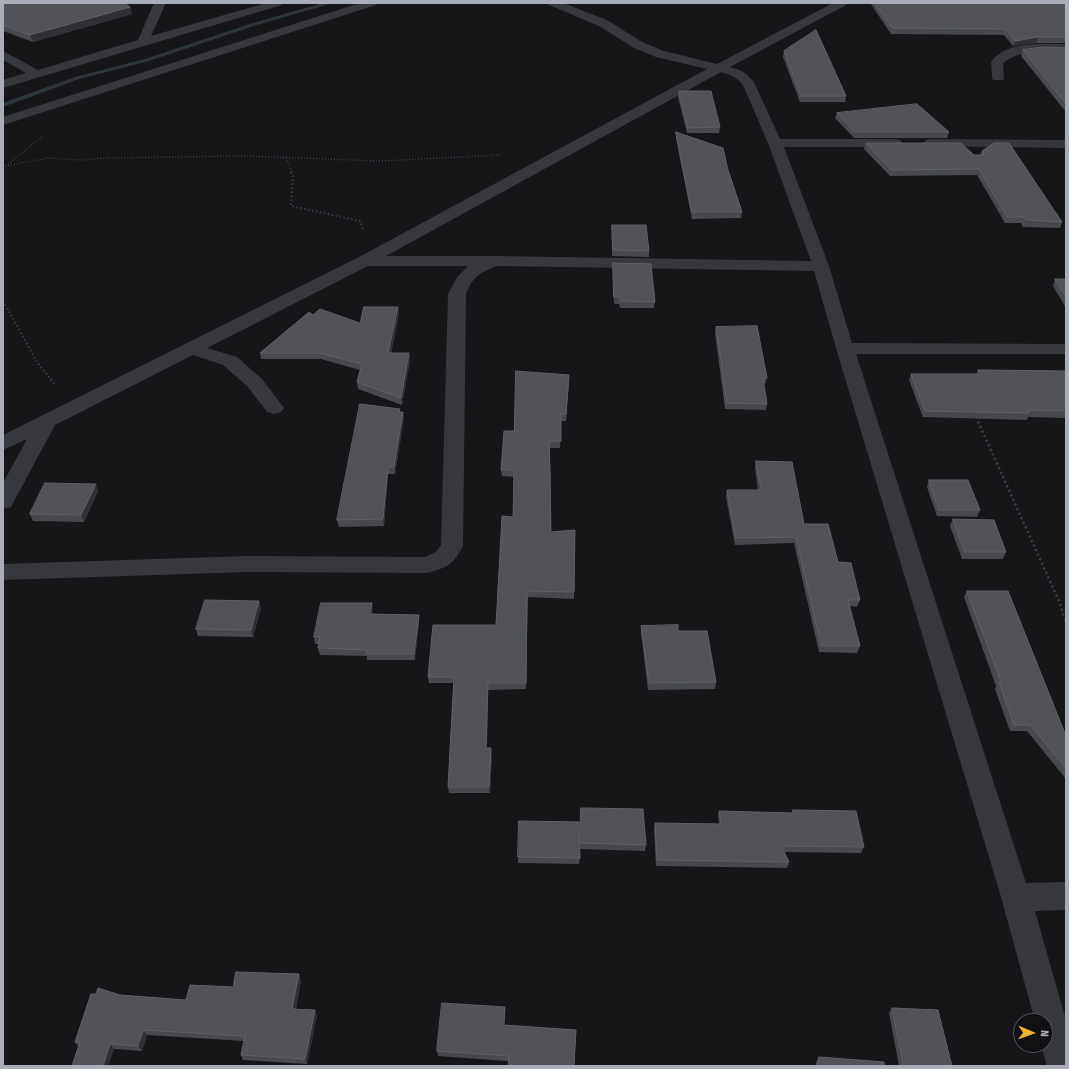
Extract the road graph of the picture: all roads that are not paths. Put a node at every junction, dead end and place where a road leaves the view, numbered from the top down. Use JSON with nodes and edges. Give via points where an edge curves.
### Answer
{"nodes":[{"id":1,"x":160,"y":3,"type":"edge"},
{"id":2,"x":278,"y":3,"type":"edge"},
{"id":3,"x":372,"y":3,"type":"edge"},
{"id":4,"x":553,"y":3,"type":"edge"},
{"id":5,"x":842,"y":3,"type":"edge"},
{"id":6,"x":143,"y":42,"type":"junction"},
{"id":7,"x":1066,"y":48,"type":"edge"},
{"id":8,"x":3,"y":55,"type":"edge"},
{"id":9,"x":719,"y":68,"type":"junction"},
{"id":10,"x":37,"y":74,"type":"junction"},
{"id":11,"x":998,"y":77,"type":"dead end"},
{"id":12,"x":3,"y":84,"type":"edge"},
{"id":13,"x":3,"y":121,"type":"edge"},
{"id":14,"x":775,"y":143,"type":"junction"},
{"id":15,"x":1061,"y":144,"type":"edge"},
{"id":16,"x":1066,"y":159,"type":"edge"},
{"id":17,"x":365,"y":260,"type":"junction"},
{"id":18,"x":495,"y":261,"type":"junction"},
{"id":19,"x":821,"y":266,"type":"junction"},
{"id":20,"x":190,"y":348,"type":"junction"},
{"id":21,"x":845,"y":348,"type":"junction"},
{"id":22,"x":1066,"y":349,"type":"edge"},
{"id":23,"x":274,"y":408,"type":"dead end"},
{"id":24,"x":47,"y":421,"type":"junction"},
{"id":25,"x":3,"y":443,"type":"edge"},
{"id":26,"x":3,"y":502,"type":"edge"},
{"id":27,"x":3,"y":572,"type":"edge"},
{"id":28,"x":1066,"y":896,"type":"edge"},
{"id":29,"x":1016,"y":898,"type":"junction"},
{"id":30,"x":1063,"y":1066,"type":"edge"}],
"edges":[{"from":1,"to":6,"type":"street"},
{"from":2,"to":6,"type":"street"},
{"from":3,"to":13,"type":"street"},
{"from":4,"to":9,"type":"street","via":[[603,23],[638,45],[660,54]]},
{"from":5,"to":9,"type":"street"},
{"from":6,"to":10,"type":"street"},
{"from":7,"to":11,"type":"street","via":[[1027,49],[1003,56],[997,62]]},
{"from":8,"to":10,"type":"street"},
{"from":9,"to":14,"type":"street","via":[[735,72],[744,78]]},
{"from":9,"to":17,"type":"street"},
{"from":10,"to":12,"type":"street"},
{"from":14,"to":15,"type":"street"},
{"from":14,"to":19,"type":"street"},
{"from":15,"to":16,"type":"street"},
{"from":17,"to":18,"type":"street"},
{"from":17,"to":20,"type":"street"},
{"from":18,"to":19,"type":"street"},
{"from":18,"to":27,"type":"street","via":[[474,268],[462,279],[457,294],[452,546],[444,558],[427,565],[248,564]]},
{"from":19,"to":21,"type":"street"},
{"from":20,"to":23,"type":"street","via":[[230,361],[255,383]]},
{"from":20,"to":24,"type":"street"},
{"from":21,"to":22,"type":"street"},
{"from":21,"to":29,"type":"street"},
{"from":24,"to":25,"type":"street"},
{"from":24,"to":26,"type":"street"},
{"from":28,"to":29,"type":"street"},
{"from":29,"to":30,"type":"street"}]}
